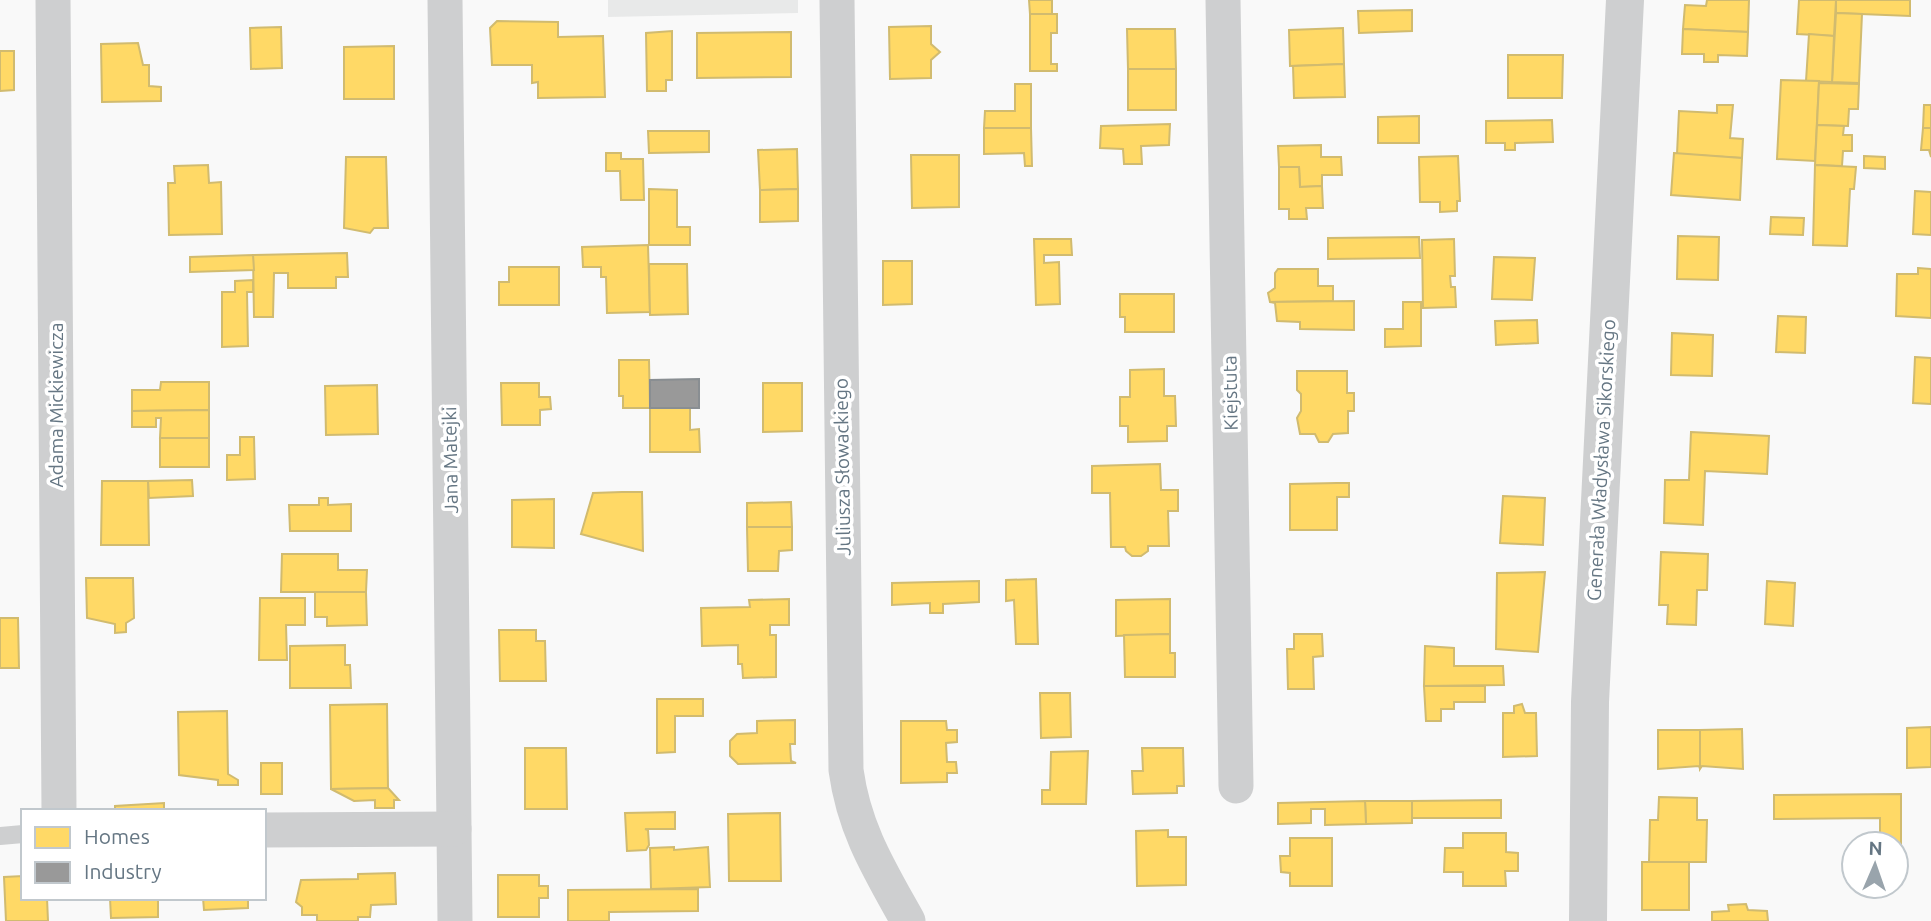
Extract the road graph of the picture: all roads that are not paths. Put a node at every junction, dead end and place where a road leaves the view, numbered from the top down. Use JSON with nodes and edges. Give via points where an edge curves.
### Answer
{"nodes":[{"id":1,"x":53,"y":0,"type":"edge"},
{"id":2,"x":445,"y":0,"type":"edge"},
{"id":3,"x":837,"y":0,"type":"edge"},
{"id":4,"x":1223,"y":0,"type":"edge"},
{"id":5,"x":1625,"y":0,"type":"edge"},
{"id":6,"x":1236,"y":786,"type":"dead end"},
{"id":7,"x":59,"y":809,"type":"edge"},
{"id":8,"x":454,"y":829,"type":"junction"},
{"id":9,"x":266,"y":830,"type":"edge"},
{"id":10,"x":21,"y":834,"type":"edge"},
{"id":11,"x":0,"y":836,"type":"edge"},
{"id":12,"x":454,"y":921,"type":"edge"},
{"id":13,"x":908,"y":921,"type":"edge"},
{"id":14,"x":1588,"y":921,"type":"edge"}],
"edges":[{"from":1,"to":7,"type":"street","name":"Adama Mickiewicza"},
{"from":2,"to":8,"type":"street","name":"Jana Matejki"},
{"from":3,"to":13,"type":"street","name":"Juliusza Słowackiego","via":[[846,770],[850,804],[862,837]]},
{"from":4,"to":6,"type":"street","name":"Kiejstuta"},
{"from":5,"to":14,"type":"street","name":"Generała Władysława Sikorskiego","via":[[1591,689]]},
{"from":8,"to":9,"type":"street"},
{"from":8,"to":12,"type":"street","name":"Jana Matejki"},
{"from":10,"to":11,"type":"lane"}]}
